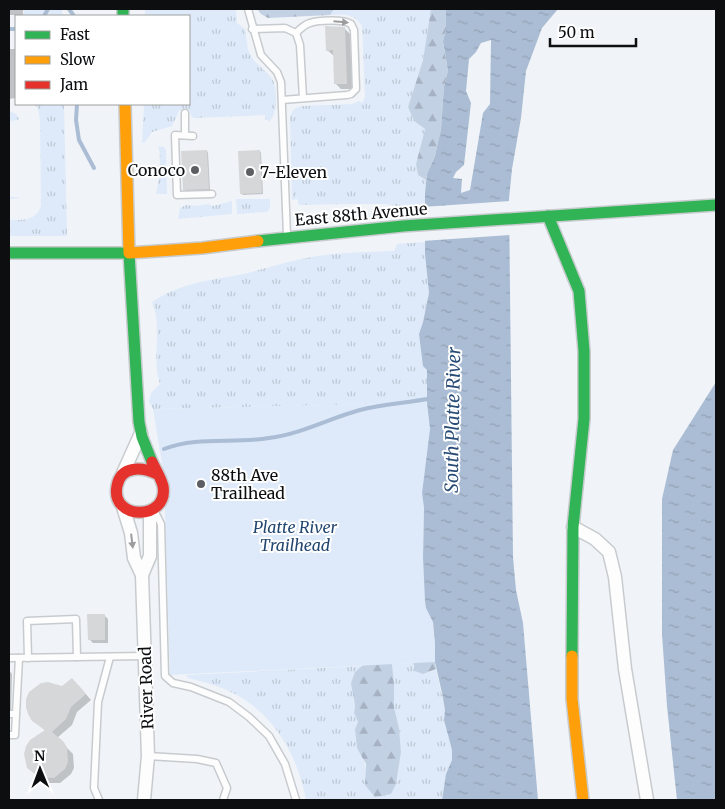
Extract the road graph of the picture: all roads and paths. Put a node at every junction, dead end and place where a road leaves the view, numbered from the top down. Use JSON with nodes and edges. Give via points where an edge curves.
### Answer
{"nodes":[{"id":1,"x":248,"y":9,"type":"edge"},
{"id":2,"x":252,"y":29,"type":"junction"},
{"id":3,"x":296,"y":33,"type":"junction"},
{"id":4,"x":303,"y":98,"type":"junction"},
{"id":5,"x":282,"y":100,"type":"junction"},
{"id":6,"x":125,"y":105,"type":"edge"},
{"id":7,"x":184,"y":113,"type":"dead end"},
{"id":8,"x":185,"y":135,"type":"junction"},
{"id":9,"x":192,"y":136,"type":"dead end"},
{"id":10,"x":212,"y":194,"type":"dead end"},
{"id":11,"x":716,"y":205,"type":"edge"},
{"id":12,"x":548,"y":216,"type":"junction"},
{"id":13,"x":287,"y":236,"type":"junction"},
{"id":14,"x":129,"y":252,"type":"junction"},
{"id":15,"x":9,"y":253,"type":"edge"},
{"id":16,"x":141,"y":433,"type":"junction"},
{"id":17,"x":123,"y":474,"type":"junction"},
{"id":18,"x":157,"y":474,"type":"junction"},
{"id":19,"x":123,"y":507,"type":"junction"},
{"id":20,"x":151,"y":510,"type":"junction"},
{"id":21,"x":573,"y":527,"type":"junction"},
{"id":22,"x":142,"y":575,"type":"junction"},
{"id":23,"x":110,"y":656,"type":"junction"},
{"id":24,"x":145,"y":656,"type":"junction"},
{"id":25,"x":77,"y":657,"type":"junction"},
{"id":26,"x":9,"y":658,"type":"edge"},
{"id":27,"x":19,"y":658,"type":"junction"},
{"id":28,"x":28,"y":658,"type":"junction"},
{"id":29,"x":12,"y":714,"type":"edge"},
{"id":30,"x":9,"y":735,"type":"edge"},
{"id":31,"x":148,"y":756,"type":"junction"},
{"id":32,"x":99,"y":800,"type":"edge"},
{"id":33,"x":144,"y":800,"type":"edge"},
{"id":34,"x":223,"y":800,"type":"edge"},
{"id":35,"x":296,"y":800,"type":"edge"},
{"id":36,"x":583,"y":800,"type":"edge"},
{"id":37,"x":647,"y":800,"type":"edge"}],
"edges":[{"from":1,"to":2,"type":"lane"},
{"from":2,"to":3,"type":"lane","via":[[285,28]]},
{"from":2,"to":5,"type":"lane","via":[[261,55],[280,76]]},
{"from":3,"to":4,"type":"lane","via":[[300,46]]},
{"from":3,"to":4,"type":"lane","one_way":true,"via":[[312,22],[344,21],[354,30],[354,92]]},
{"from":4,"to":5,"type":"lane"},
{"from":5,"to":13,"type":"lane"},
{"from":6,"to":14,"type":"street"},
{"from":7,"to":8,"type":"lane"},
{"from":8,"to":9,"type":"lane"},
{"from":8,"to":10,"type":"lane","via":[[175,135],[177,195]]},
{"from":11,"to":12,"type":"street","name":"East 88th Avenue"},
{"from":12,"to":13,"type":"street","name":"East 88th Avenue"},
{"from":12,"to":21,"type":"street","via":[[579,291],[584,351],[584,419]]},
{"from":13,"to":14,"type":"street","name":"East 88th Avenue","via":[[202,248]]},
{"from":14,"to":15,"type":"street","name":"East 88th Avenue"},
{"from":14,"to":16,"type":"street"},
{"from":16,"to":17,"type":"street"},
{"from":16,"to":18,"type":"street"},
{"from":17,"to":18,"type":"street","via":[[131,468],[140,467]]},
{"from":17,"to":19,"type":"street","via":[[116,490]]},
{"from":18,"to":20,"type":"street","via":[[163,494],[161,501]]},
{"from":19,"to":20,"type":"street","via":[[136,513]]},
{"from":19,"to":22,"type":"street","name":"River Road","one_way":true,"via":[[134,558]]},
{"from":20,"to":22,"type":"street","name":"River Road","via":[[150,556]]},
{"from":20,"to":35,"type":"lane","via":[[161,524],[165,676],[173,683],[229,702],[256,723],[269,736],[285,764]]},
{"from":21,"to":36,"type":"street","via":[[572,699]]},
{"from":21,"to":37,"type":"street","via":[[595,539],[609,552],[616,577],[625,669]]},
{"from":22,"to":24,"type":"street","name":"River Road"},
{"from":23,"to":24,"type":"lane"},
{"from":23,"to":25,"type":"lane"},
{"from":23,"to":32,"type":"lane","via":[[98,702],[94,788]]},
{"from":24,"to":31,"type":"street","name":"River Road"},
{"from":25,"to":28,"type":"lane"},
{"from":25,"to":28,"type":"lane","via":[[76,620],[27,621]]},
{"from":26,"to":27,"type":"lane"},
{"from":27,"to":28,"type":"lane"},
{"from":27,"to":29,"type":"lane"},
{"from":29,"to":30,"type":"lane","via":[[15,735]]},
{"from":31,"to":33,"type":"street","name":"River Road"},
{"from":31,"to":34,"type":"lane","via":[[216,763],[227,788]]}]}
